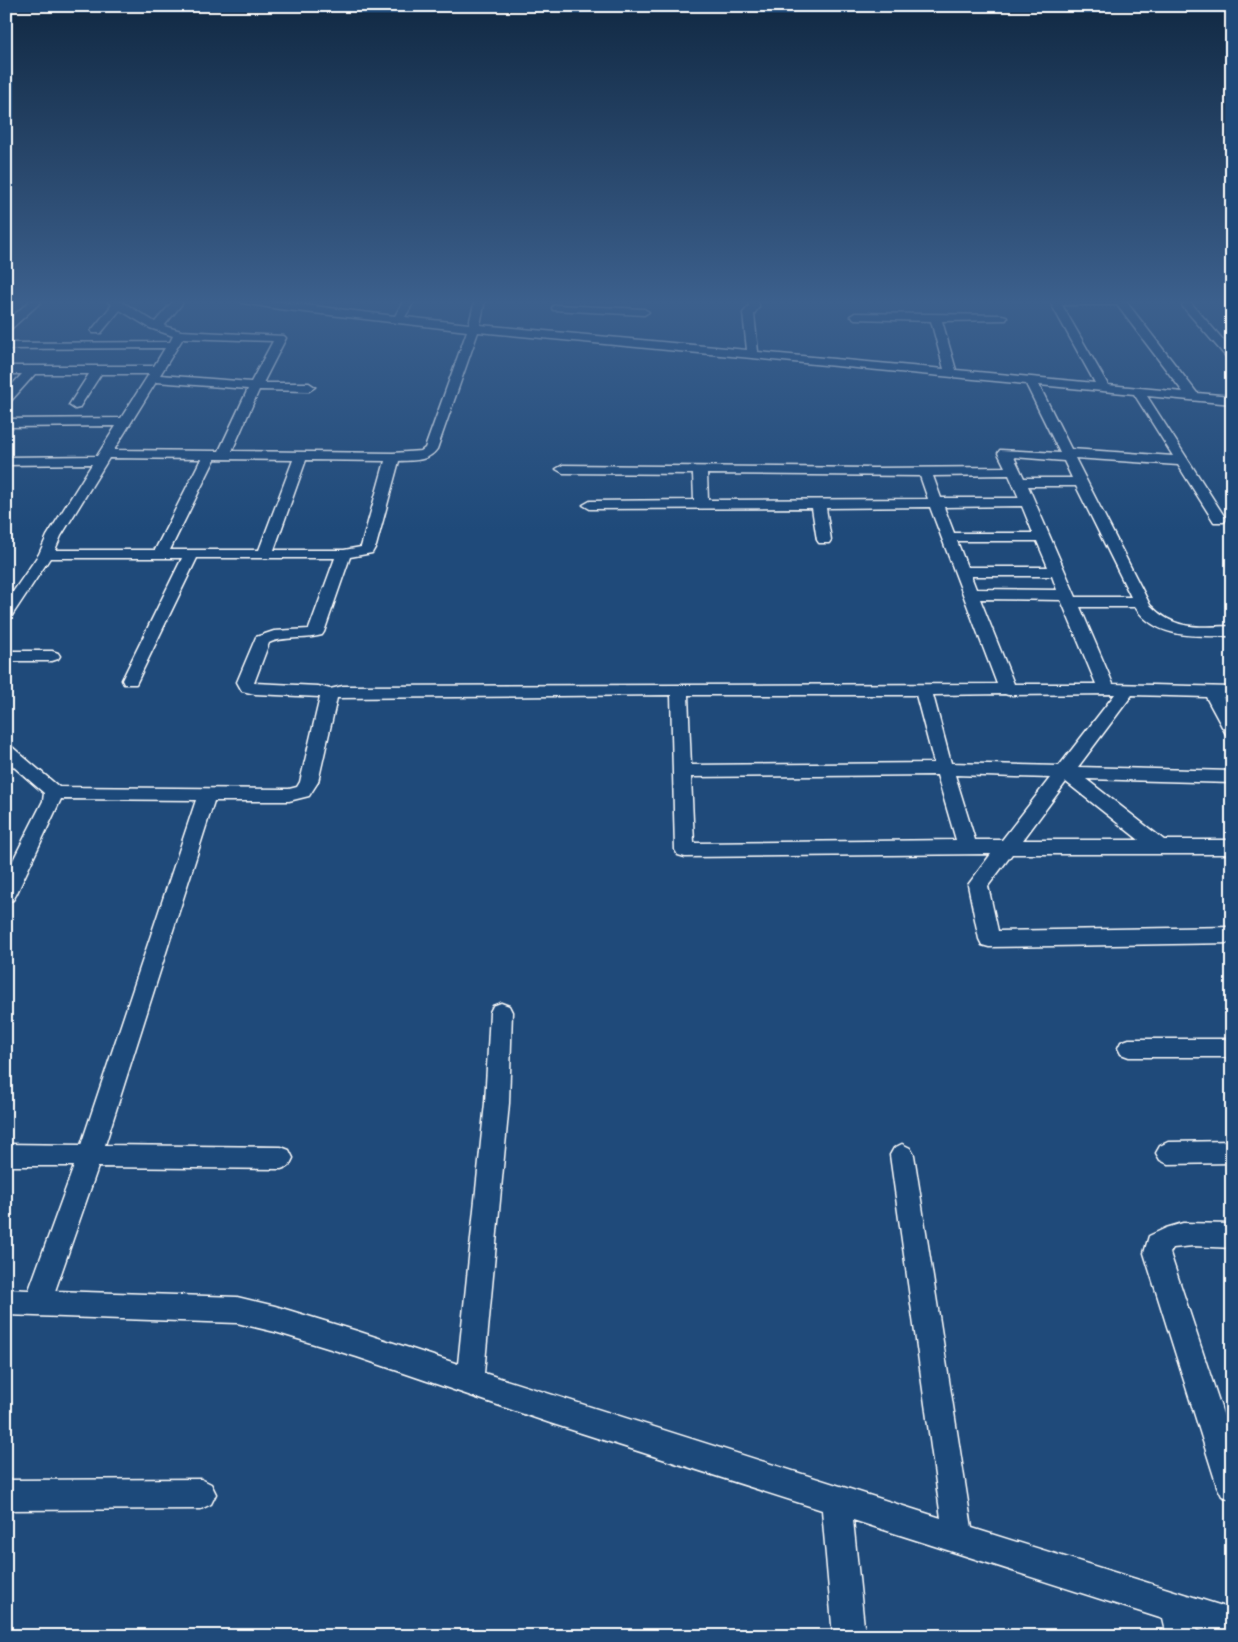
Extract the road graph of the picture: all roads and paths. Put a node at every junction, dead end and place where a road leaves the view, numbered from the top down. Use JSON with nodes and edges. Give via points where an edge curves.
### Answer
{"nodes":[{"id":1,"x":26,"y":377,"type":"edge"},
{"id":2,"x":93,"y":377,"type":"edge"},
{"id":3,"x":152,"y":377,"type":"edge"},
{"id":4,"x":176,"y":377,"type":"edge"},
{"id":5,"x":260,"y":377,"type":"edge"},
{"id":6,"x":457,"y":377,"type":"edge"},
{"id":7,"x":983,"y":377,"type":"edge"},
{"id":8,"x":1097,"y":377,"type":"edge"},
{"id":9,"x":1178,"y":377,"type":"edge"},
{"id":10,"x":1031,"y":382,"type":"junction"},
{"id":11,"x":255,"y":386,"type":"junction"},
{"id":12,"x":309,"y":387,"type":"dead end"},
{"id":13,"x":1104,"y":388,"type":"junction"},
{"id":14,"x":1138,"y":391,"type":"junction"},
{"id":15,"x":1193,"y":396,"type":"junction"},
{"id":16,"x":6,"y":399,"type":"edge"},
{"id":17,"x":1232,"y":400,"type":"edge"},
{"id":18,"x":75,"y":405,"type":"dead end"},
{"id":19,"x":124,"y":422,"type":"junction"},
{"id":20,"x":6,"y":423,"type":"edge"},
{"id":21,"x":217,"y":455,"type":"junction"},
{"id":22,"x":301,"y":455,"type":"junction"},
{"id":23,"x":1067,"y":455,"type":"junction"},
{"id":24,"x":103,"y":457,"type":"junction"},
{"id":25,"x":393,"y":457,"type":"junction"},
{"id":26,"x":6,"y":461,"type":"edge"},
{"id":27,"x":1182,"y":461,"type":"junction"},
{"id":28,"x":564,"y":469,"type":"dead end"},
{"id":29,"x":700,"y":470,"type":"junction"},
{"id":30,"x":874,"y":472,"type":"junction"},
{"id":31,"x":925,"y":472,"type":"junction"},
{"id":32,"x":1016,"y":476,"type":"junction"},
{"id":33,"x":1080,"y":482,"type":"junction"},
{"id":34,"x":1028,"y":502,"type":"junction"},
{"id":35,"x":882,"y":503,"type":"junction"},
{"id":36,"x":936,"y":503,"type":"junction"},
{"id":37,"x":701,"y":504,"type":"junction"},
{"id":38,"x":818,"y":504,"type":"junction"},
{"id":39,"x":590,"y":505,"type":"dead end"},
{"id":40,"x":1219,"y":519,"type":"dead end"},
{"id":41,"x":948,"y":537,"type":"junction"},
{"id":42,"x":1042,"y":537,"type":"junction"},
{"id":43,"x":824,"y":540,"type":"dead end"},
{"id":44,"x":161,"y":553,"type":"junction"},
{"id":45,"x":192,"y":553,"type":"junction"},
{"id":46,"x":265,"y":553,"type":"junction"},
{"id":47,"x":46,"y":554,"type":"junction"},
{"id":48,"x":344,"y":554,"type":"junction"},
{"id":49,"x":961,"y":571,"type":"junction"},
{"id":50,"x":1058,"y":572,"type":"junction"},
{"id":51,"x":970,"y":594,"type":"junction"},
{"id":52,"x":1068,"y":598,"type":"junction"},
{"id":53,"x":1140,"y":602,"type":"junction"},
{"id":54,"x":6,"y":614,"type":"edge"},
{"id":55,"x":1232,"y":630,"type":"edge"},
{"id":56,"x":6,"y":656,"type":"edge"},
{"id":57,"x":52,"y":656,"type":"dead end"},
{"id":58,"x":130,"y":680,"type":"dead end"},
{"id":59,"x":1107,"y":689,"type":"junction"},
{"id":60,"x":1128,"y":689,"type":"junction"},
{"id":61,"x":679,"y":690,"type":"junction"},
{"id":62,"x":923,"y":690,"type":"junction"},
{"id":63,"x":1008,"y":690,"type":"junction"},
{"id":64,"x":1212,"y":692,"type":"junction"},
{"id":65,"x":1232,"y":692,"type":"edge"},
{"id":66,"x":330,"y":694,"type":"junction"},
{"id":67,"x":1232,"y":730,"type":"edge"},
{"id":68,"x":6,"y":751,"type":"edge"},
{"id":69,"x":944,"y":769,"type":"junction"},
{"id":70,"x":682,"y":771,"type":"junction"},
{"id":71,"x":1065,"y":772,"type":"junction"},
{"id":72,"x":1232,"y":777,"type":"edge"},
{"id":73,"x":53,"y":794,"type":"junction"},
{"id":74,"x":207,"y":795,"type":"junction"},
{"id":75,"x":968,"y":847,"type":"junction"},
{"id":76,"x":1160,"y":847,"type":"junction"},
{"id":77,"x":1232,"y":847,"type":"edge"},
{"id":78,"x":1007,"y":848,"type":"junction"},
{"id":79,"x":6,"y":895,"type":"edge"},
{"id":80,"x":1232,"y":935,"type":"edge"},
{"id":81,"x":501,"y":1012,"type":"dead end"},
{"id":82,"x":1129,"y":1048,"type":"dead end"},
{"id":83,"x":1232,"y":1048,"type":"edge"},
{"id":84,"x":1232,"y":1152,"type":"edge"},
{"id":85,"x":1168,"y":1153,"type":"dead end"},
{"id":86,"x":6,"y":1155,"type":"edge"},
{"id":87,"x":90,"y":1155,"type":"junction"},
{"id":88,"x":902,"y":1155,"type":"dead end"},
{"id":89,"x":281,"y":1158,"type":"dead end"},
{"id":90,"x":1232,"y":1236,"type":"edge"},
{"id":91,"x":6,"y":1302,"type":"edge"},
{"id":92,"x":38,"y":1302,"type":"junction"},
{"id":93,"x":470,"y":1382,"type":"junction"},
{"id":94,"x":1232,"y":1486,"type":"edge"},
{"id":95,"x":6,"y":1494,"type":"edge"},
{"id":96,"x":201,"y":1494,"type":"dead end"},
{"id":97,"x":836,"y":1500,"type":"junction"},
{"id":98,"x":959,"y":1539,"type":"junction"},
{"id":99,"x":1179,"y":1621,"type":"edge"},
{"id":100,"x":1232,"y":1625,"type":"edge"},
{"id":101,"x":849,"y":1636,"type":"edge"}],
"edges":[{"from":1,"to":16,"type":"street"},
{"from":2,"to":18,"type":"street"},
{"from":3,"to":19,"type":"street"},
{"from":4,"to":11,"type":"street"},
{"from":5,"to":11,"type":"street"},
{"from":6,"to":25,"type":"street","via":[[431,449],[418,456]]},
{"from":7,"to":10,"type":"street"},
{"from":8,"to":13,"type":"street"},
{"from":9,"to":15,"type":"street"},
{"from":10,"to":13,"type":"street"},
{"from":10,"to":23,"type":"street"},
{"from":11,"to":12,"type":"street"},
{"from":11,"to":21,"type":"street"},
{"from":13,"to":14,"type":"street"},
{"from":14,"to":15,"type":"street"},
{"from":14,"to":27,"type":"street"},
{"from":15,"to":17,"type":"street"},
{"from":19,"to":20,"type":"street"},
{"from":19,"to":24,"type":"street"},
{"from":21,"to":22,"type":"street"},
{"from":21,"to":24,"type":"street"},
{"from":21,"to":44,"type":"street"},
{"from":22,"to":25,"type":"street"},
{"from":22,"to":46,"type":"street"},
{"from":23,"to":27,"type":"street"},
{"from":23,"to":32,"type":"street","via":[[1005,453]]},
{"from":23,"to":33,"type":"street"},
{"from":24,"to":26,"type":"street"},
{"from":24,"to":47,"type":"street"},
{"from":25,"to":48,"type":"street","via":[[367,550]]},
{"from":27,"to":40,"type":"street"},
{"from":28,"to":29,"type":"street"},
{"from":29,"to":30,"type":"street"},
{"from":29,"to":37,"type":"street"},
{"from":30,"to":31,"type":"street"},
{"from":30,"to":35,"type":"street"},
{"from":31,"to":32,"type":"street"},
{"from":31,"to":36,"type":"street"},
{"from":32,"to":33,"type":"street"},
{"from":32,"to":34,"type":"street"},
{"from":33,"to":53,"type":"street"},
{"from":34,"to":36,"type":"street"},
{"from":34,"to":42,"type":"street"},
{"from":35,"to":36,"type":"street"},
{"from":35,"to":38,"type":"street"},
{"from":36,"to":41,"type":"street"},
{"from":37,"to":38,"type":"street"},
{"from":37,"to":39,"type":"street"},
{"from":38,"to":43,"type":"street"},
{"from":41,"to":42,"type":"street"},
{"from":41,"to":49,"type":"street"},
{"from":42,"to":50,"type":"street"},
{"from":44,"to":45,"type":"street"},
{"from":44,"to":47,"type":"street"},
{"from":45,"to":46,"type":"street"},
{"from":45,"to":58,"type":"street"},
{"from":46,"to":48,"type":"street"},
{"from":47,"to":54,"type":"street"},
{"from":48,"to":66,"type":"street","via":[[316,632],[271,636],[262,640],[245,682],[255,689]]},
{"from":49,"to":50,"type":"street"},
{"from":49,"to":51,"type":"street"},
{"from":50,"to":52,"type":"street"},
{"from":51,"to":52,"type":"street"},
{"from":51,"to":63,"type":"street"},
{"from":52,"to":53,"type":"street"},
{"from":52,"to":59,"type":"street"},
{"from":53,"to":55,"type":"street","via":[[1147,613],[1170,629]]},
{"from":56,"to":57,"type":"street"},
{"from":59,"to":60,"type":"street"},
{"from":59,"to":63,"type":"street"},
{"from":60,"to":64,"type":"street"},
{"from":60,"to":71,"type":"street"},
{"from":61,"to":62,"type":"street"},
{"from":61,"to":66,"type":"street","via":[[403,690]]},
{"from":61,"to":70,"type":"street"},
{"from":62,"to":63,"type":"street"},
{"from":62,"to":69,"type":"street"},
{"from":64,"to":65,"type":"street"},
{"from":64,"to":67,"type":"street"},
{"from":66,"to":74,"type":"street","via":[[309,782],[303,792],[289,795]]},
{"from":68,"to":73,"type":"street","via":[[51,788]]},
{"from":69,"to":70,"type":"street"},
{"from":69,"to":71,"type":"street"},
{"from":69,"to":75,"type":"street"},
{"from":70,"to":75,"type":"street","via":[[685,850]]},
{"from":71,"to":72,"type":"street"},
{"from":71,"to":76,"type":"street"},
{"from":71,"to":78,"type":"street"},
{"from":73,"to":74,"type":"street"},
{"from":73,"to":79,"type":"street"},
{"from":74,"to":87,"type":"street"},
{"from":75,"to":78,"type":"street"},
{"from":76,"to":77,"type":"street"},
{"from":76,"to":78,"type":"street"},
{"from":78,"to":80,"type":"street","via":[[978,885],[989,939]]},
{"from":81,"to":93,"type":"street","via":[[498,1103]]},
{"from":82,"to":83,"type":"street"},
{"from":84,"to":85,"type":"street"},
{"from":86,"to":87,"type":"street"},
{"from":87,"to":89,"type":"street"},
{"from":87,"to":92,"type":"street"},
{"from":88,"to":98,"type":"street"},
{"from":90,"to":94,"type":"street","via":[[1180,1235],[1166,1238],[1158,1244],[1156,1253]]},
{"from":91,"to":92,"type":"street"},
{"from":92,"to":93,"type":"street","via":[[238,1310],[357,1344]]},
{"from":93,"to":97,"type":"street"},
{"from":95,"to":96,"type":"street"},
{"from":97,"to":98,"type":"street"},
{"from":97,"to":101,"type":"street"},
{"from":98,"to":99,"type":"street"},
{"from":99,"to":100,"type":"street"}]}
